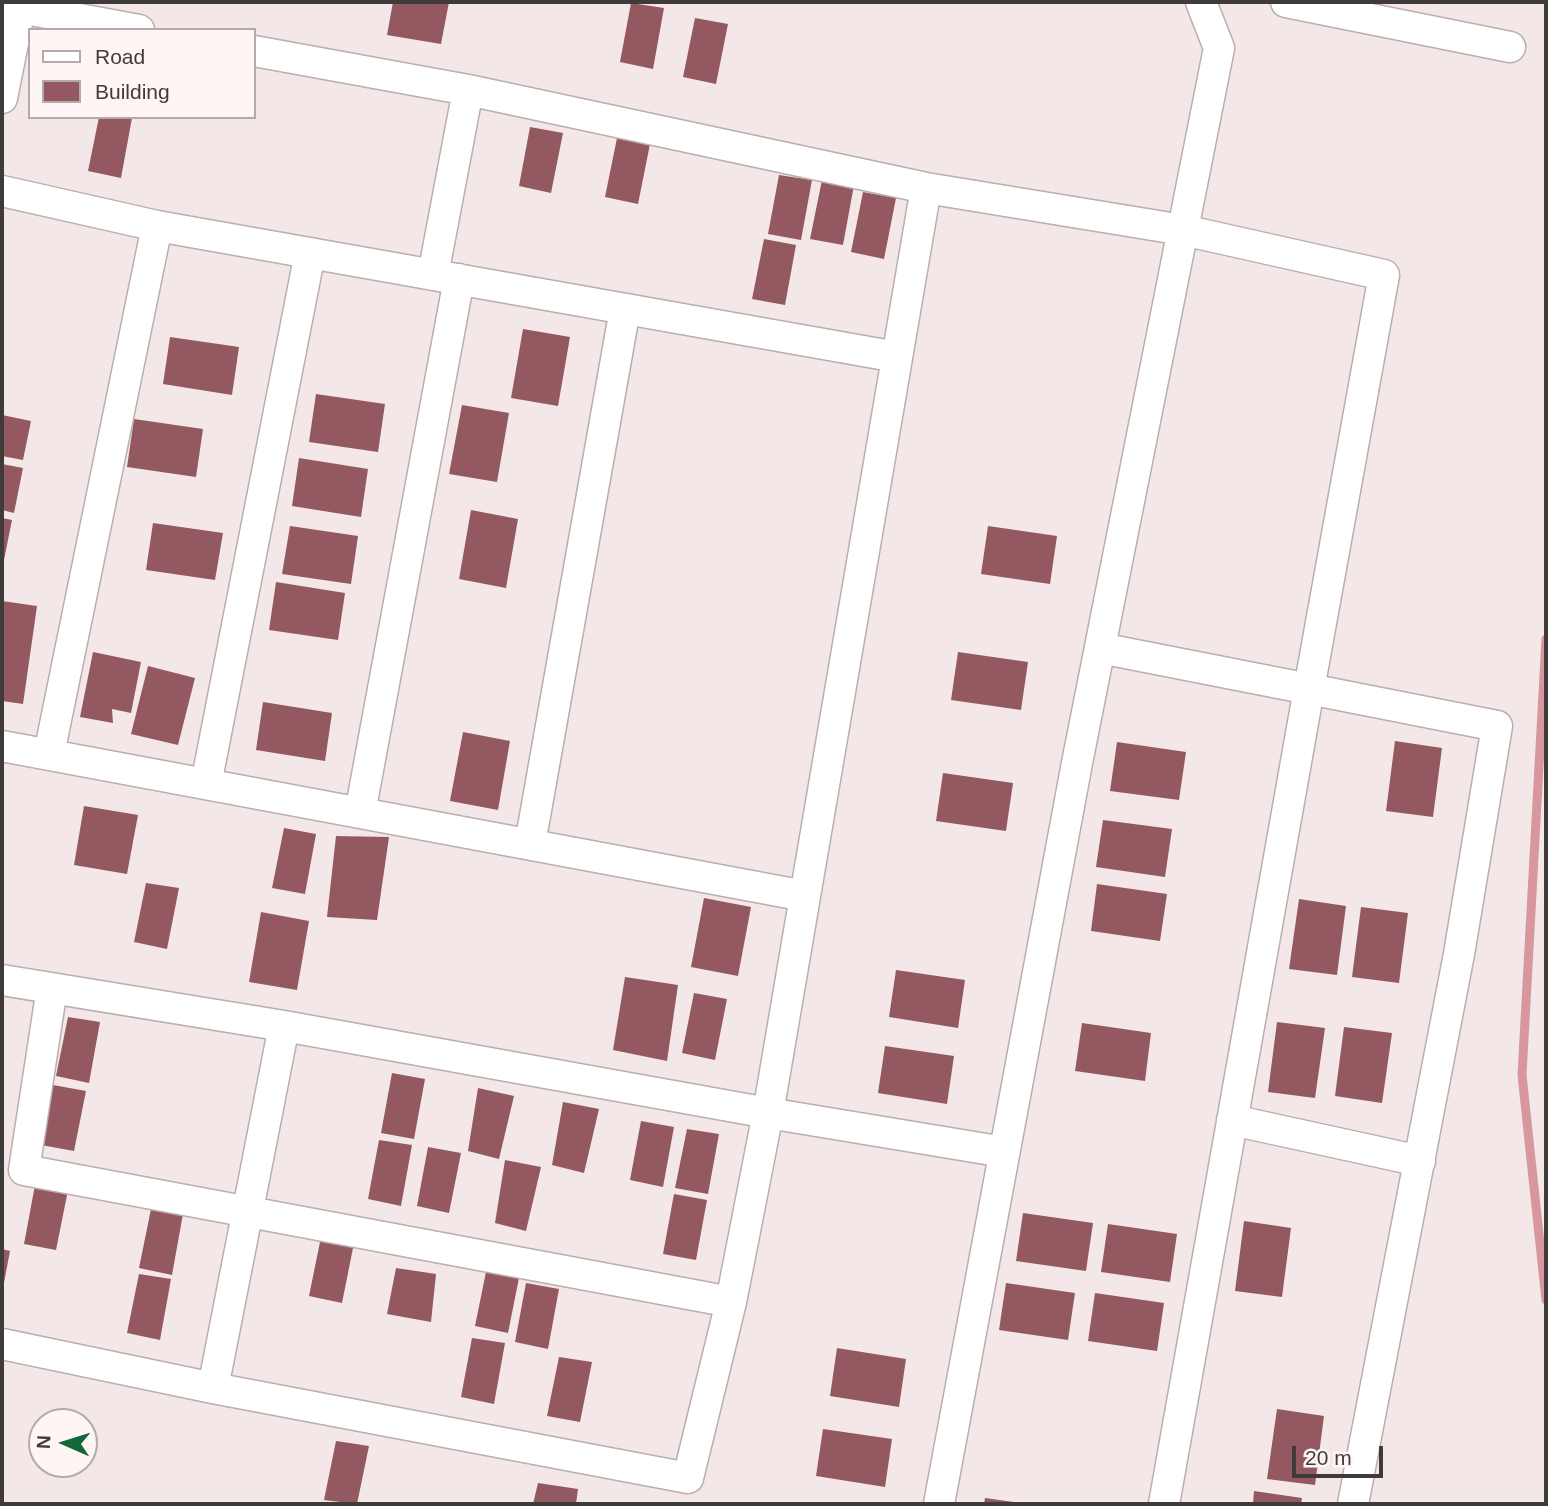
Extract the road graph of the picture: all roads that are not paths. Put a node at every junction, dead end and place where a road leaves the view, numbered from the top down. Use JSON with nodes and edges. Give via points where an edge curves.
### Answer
{"nodes":[{"id":1,"x":1201,"y":2,"type":"edge"},
{"id":2,"x":1286,"y":2,"type":"edge"},
{"id":3,"x":11,"y":6,"type":"edge"},
{"id":4,"x":128,"y":28,"type":"edge"},
{"id":5,"x":1510,"y":47,"type":"dead end"},
{"id":6,"x":256,"y":51,"type":"edge"},
{"id":7,"x":468,"y":90,"type":"junction"},
{"id":8,"x":2,"y":99,"type":"edge"},
{"id":9,"x":926,"y":188,"type":"junction"},
{"id":10,"x":2,"y":191,"type":"edge"},
{"id":11,"x":157,"y":226,"type":"junction"},
{"id":12,"x":1183,"y":230,"type":"junction"},
{"id":13,"x":310,"y":253,"type":"junction"},
{"id":14,"x":446,"y":277,"type":"junction"},
{"id":15,"x":625,"y":309,"type":"junction"},
{"id":16,"x":897,"y":357,"type":"junction"},
{"id":17,"x":1100,"y":648,"type":"junction"},
{"id":18,"x":1309,"y":689,"type":"junction"},
{"id":19,"x":2,"y":746,"type":"edge"},
{"id":20,"x":49,"y":754,"type":"junction"},
{"id":21,"x":206,"y":784,"type":"junction"},
{"id":22,"x":360,"y":813,"type":"junction"},
{"id":23,"x":530,"y":845,"type":"junction"},
{"id":24,"x":805,"y":896,"type":"junction"},
{"id":25,"x":2,"y":979,"type":"edge"},
{"id":26,"x":52,"y":988,"type":"junction"},
{"id":27,"x":284,"y":1026,"type":"junction"},
{"id":28,"x":768,"y":1114,"type":"junction"},
{"id":29,"x":1232,"y":1120,"type":"junction"},
{"id":30,"x":1004,"y":1152,"type":"junction"},
{"id":31,"x":1420,"y":1161,"type":"junction"},
{"id":32,"x":247,"y":1212,"type":"junction"},
{"id":33,"x":731,"y":1302,"type":"junction"},
{"id":34,"x":2,"y":1345,"type":"edge"},
{"id":35,"x":213,"y":1388,"type":"junction"},
{"id":36,"x":939,"y":1504,"type":"edge"},
{"id":37,"x":1164,"y":1504,"type":"edge"},
{"id":38,"x":1353,"y":1504,"type":"edge"}],
"edges":[{"from":1,"to":12,"type":"street","via":[[1219,48]]},
{"from":2,"to":5,"type":"street"},
{"from":3,"to":4,"type":"street"},
{"from":3,"to":8,"type":"street"},
{"from":6,"to":7,"type":"street"},
{"from":7,"to":9,"type":"street"},
{"from":7,"to":14,"type":"street"},
{"from":9,"to":12,"type":"street"},
{"from":9,"to":16,"type":"street"},
{"from":10,"to":11,"type":"street"},
{"from":11,"to":13,"type":"street"},
{"from":11,"to":20,"type":"street"},
{"from":12,"to":17,"type":"street"},
{"from":12,"to":18,"type":"street","via":[[1384,275]]},
{"from":13,"to":14,"type":"street"},
{"from":13,"to":21,"type":"street"},
{"from":14,"to":15,"type":"street"},
{"from":14,"to":22,"type":"street"},
{"from":15,"to":16,"type":"street"},
{"from":15,"to":23,"type":"street"},
{"from":16,"to":24,"type":"street"},
{"from":17,"to":18,"type":"street"},
{"from":17,"to":30,"type":"street"},
{"from":18,"to":29,"type":"street"},
{"from":18,"to":31,"type":"street","via":[[1497,726]]},
{"from":19,"to":20,"type":"street"},
{"from":20,"to":21,"type":"street"},
{"from":21,"to":22,"type":"street"},
{"from":22,"to":23,"type":"street"},
{"from":23,"to":24,"type":"street"},
{"from":24,"to":28,"type":"street"},
{"from":25,"to":26,"type":"street"},
{"from":26,"to":27,"type":"street"},
{"from":26,"to":32,"type":"street","via":[[23,1170]]},
{"from":27,"to":28,"type":"street"},
{"from":27,"to":32,"type":"street"},
{"from":28,"to":30,"type":"street"},
{"from":28,"to":33,"type":"street"},
{"from":29,"to":31,"type":"street"},
{"from":29,"to":37,"type":"street"},
{"from":30,"to":36,"type":"street"},
{"from":31,"to":38,"type":"street"},
{"from":32,"to":33,"type":"street"},
{"from":32,"to":35,"type":"street"},
{"from":33,"to":35,"type":"street","via":[[688,1478]]},
{"from":34,"to":35,"type":"street"}]}
